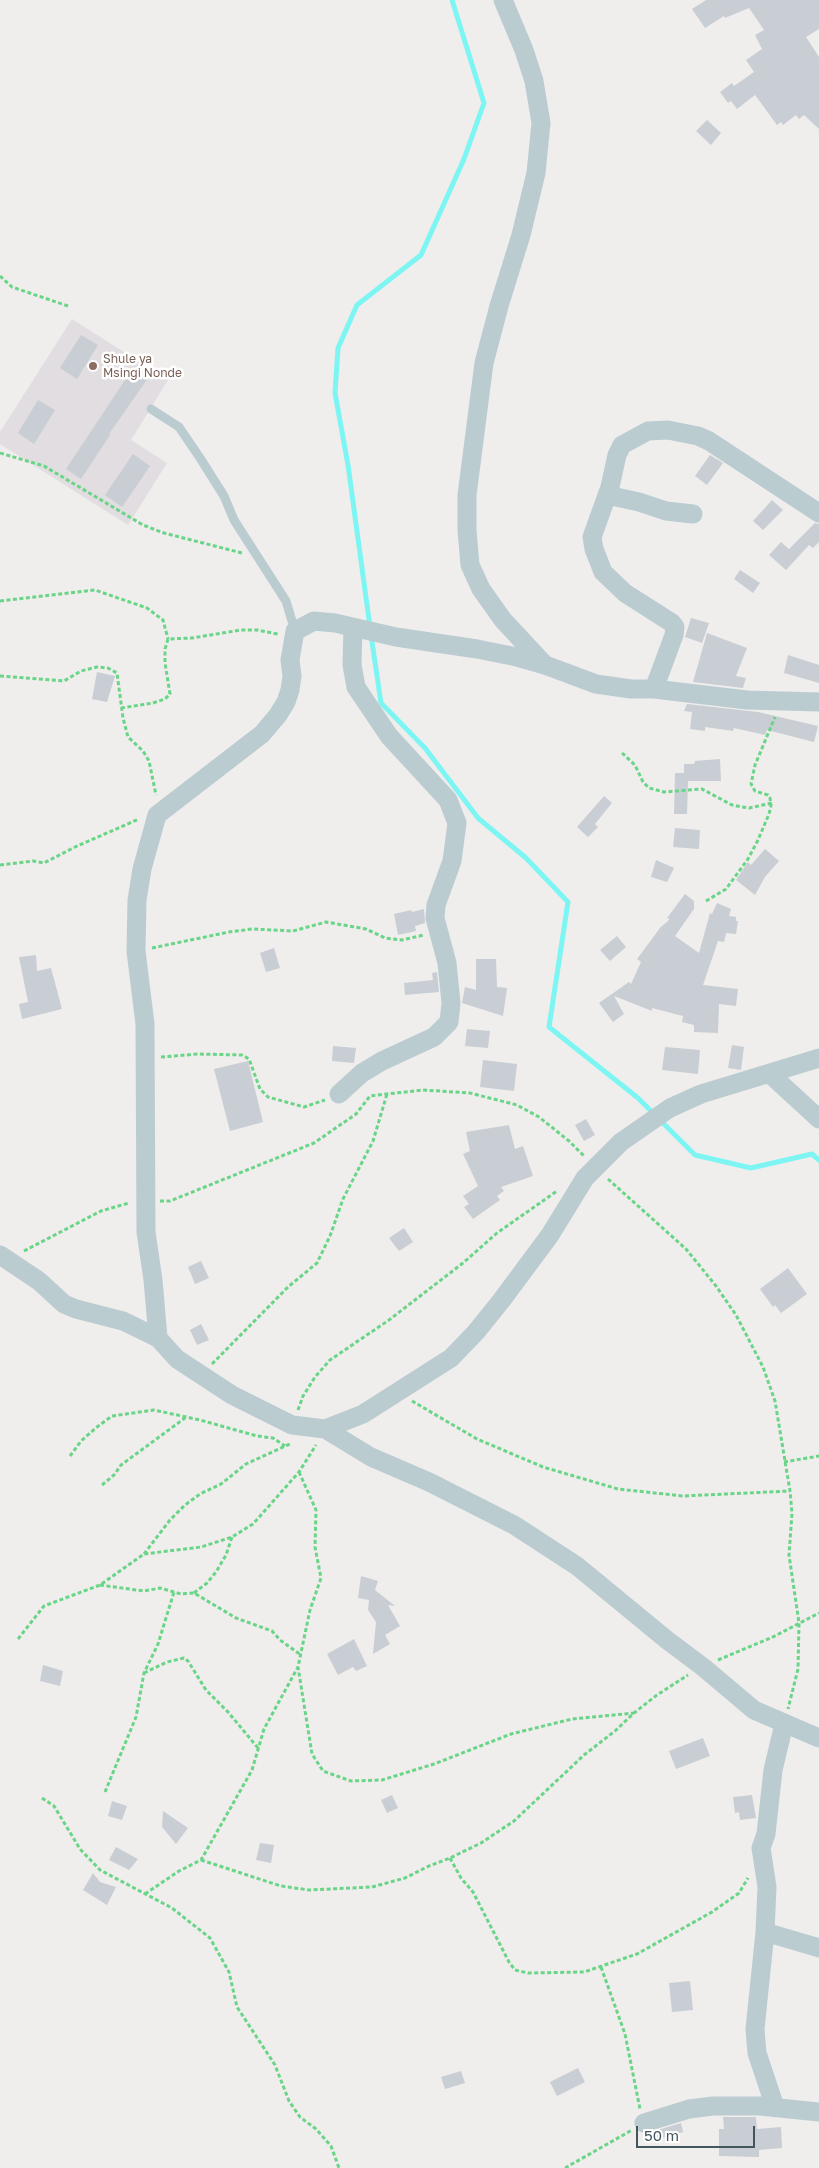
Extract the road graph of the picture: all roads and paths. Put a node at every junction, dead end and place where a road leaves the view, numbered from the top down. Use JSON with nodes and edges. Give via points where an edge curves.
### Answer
{"nodes":[{"id":1,"x":503,"y":0,"type":"edge"},
{"id":2,"x":0,"y":276,"type":"edge"},
{"id":3,"x":68,"y":306,"type":"dead end"},
{"id":4,"x":151,"y":409,"type":"dead end"},
{"id":5,"x":0,"y":453,"type":"edge"},
{"id":6,"x":607,"y":495,"type":"junction"},
{"id":7,"x":819,"y":513,"type":"edge"},
{"id":8,"x":693,"y":514,"type":"dead end"},
{"id":9,"x":257,"y":556,"type":"junction"},
{"id":10,"x":0,"y":601,"type":"edge"},
{"id":11,"x":356,"y":628,"type":"junction"},
{"id":12,"x":294,"y":635,"type":"junction"},
{"id":13,"x":168,"y":639,"type":"junction"},
{"id":14,"x":545,"y":665,"type":"junction"},
{"id":15,"x":0,"y":676,"type":"edge"},
{"id":16,"x":654,"y":689,"type":"junction"},
{"id":17,"x":782,"y":700,"type":"junction"},
{"id":18,"x":819,"y":702,"type":"edge"},
{"id":19,"x":121,"y":708,"type":"junction"},
{"id":20,"x":622,"y":753,"type":"dead end"},
{"id":21,"x":772,"y":802,"type":"junction"},
{"id":22,"x":158,"y":815,"type":"junction"},
{"id":23,"x":0,"y":865,"type":"edge"},
{"id":24,"x":706,"y":901,"type":"dead end"},
{"id":25,"x":437,"y":929,"type":"junction"},
{"id":26,"x":136,"y":951,"type":"junction"},
{"id":27,"x":145,"y":1058,"type":"junction"},
{"id":28,"x":819,"y":1058,"type":"edge"},
{"id":29,"x":770,"y":1074,"type":"junction"},
{"id":30,"x":339,"y":1094,"type":"junction"},
{"id":31,"x":387,"y":1094,"type":"junction"},
{"id":32,"x":370,"y":1096,"type":"junction"},
{"id":33,"x":819,"y":1119,"type":"edge"},
{"id":34,"x":596,"y":1167,"type":"junction"},
{"id":35,"x":565,"y":1186,"type":"dead end"},
{"id":36,"x":145,"y":1200,"type":"junction"},
{"id":37,"x":4,"y":1257,"type":"edge"},
{"id":38,"x":158,"y":1338,"type":"junction"},
{"id":39,"x":201,"y":1376,"type":"junction"},
{"id":40,"x":396,"y":1392,"type":"junction"},
{"id":41,"x":186,"y":1418,"type":"junction"},
{"id":42,"x":325,"y":1429,"type":"junction"},
{"id":43,"x":292,"y":1434,"type":"junction"},
{"id":44,"x":285,"y":1446,"type":"junction"},
{"id":45,"x":70,"y":1456,"type":"dead end"},
{"id":46,"x":819,"y":1456,"type":"edge"},
{"id":47,"x":784,"y":1462,"type":"junction"},
{"id":48,"x":299,"y":1472,"type":"junction"},
{"id":49,"x":102,"y":1485,"type":"dead end"},
{"id":50,"x":790,"y":1491,"type":"junction"},
{"id":51,"x":232,"y":1537,"type":"junction"},
{"id":52,"x":144,"y":1554,"type":"junction"},
{"id":53,"x":100,"y":1585,"type":"junction"},
{"id":54,"x":174,"y":1592,"type":"junction"},
{"id":55,"x":194,"y":1593,"type":"junction"},
{"id":56,"x":819,"y":1613,"type":"edge"},
{"id":57,"x":799,"y":1623,"type":"junction"},
{"id":58,"x":18,"y":1639,"type":"dead end"},
{"id":59,"x":302,"y":1655,"type":"junction"},
{"id":60,"x":298,"y":1667,"type":"junction"},
{"id":61,"x":703,"y":1667,"type":"junction"},
{"id":62,"x":144,"y":1673,"type":"junction"},
{"id":63,"x":634,"y":1713,"type":"junction"},
{"id":64,"x":784,"y":1724,"type":"junction"},
{"id":65,"x":819,"y":1738,"type":"edge"},
{"id":66,"x":258,"y":1749,"type":"junction"},
{"id":67,"x":105,"y":1792,"type":"dead end"},
{"id":68,"x":42,"y":1798,"type":"dead end"},
{"id":69,"x":761,"y":1848,"type":"junction"},
{"id":70,"x":450,"y":1858,"type":"junction"},
{"id":71,"x":201,"y":1860,"type":"junction"},
{"id":72,"x":145,"y":1894,"type":"junction"},
{"id":73,"x":765,"y":1932,"type":"junction"},
{"id":74,"x":819,"y":1948,"type":"edge"},
{"id":75,"x":601,"y":1967,"type":"junction"},
{"id":76,"x":775,"y":2107,"type":"junction"},
{"id":77,"x":819,"y":2112,"type":"edge"},
{"id":78,"x":644,"y":2123,"type":"junction"},
{"id":79,"x":339,"y":2168,"type":"edge"},
{"id":80,"x":565,"y":2168,"type":"edge"}],
"edges":[{"from":1,"to":14,"type":"street","via":[[529,65],[541,123],[536,173],[484,362],[467,495],[470,565],[481,589],[503,620]]},
{"from":2,"to":3,"type":"path","via":[[12,287]]},
{"from":4,"to":9,"type":"lane","via":[[179,427],[224,496],[234,520]]},
{"from":5,"to":9,"type":"path","via":[[44,466],[143,525]]},
{"from":6,"to":7,"type":"street","via":[[622,445],[648,431],[668,430],[709,441]]},
{"from":6,"to":8,"type":"street","via":[[666,511]]},
{"from":6,"to":16,"type":"street","via":[[592,537],[603,572],[625,593],[675,627]]},
{"from":9,"to":12,"type":"lane","via":[[286,601]]},
{"from":10,"to":13,"type":"path","via":[[95,590],[147,608],[163,620]]},
{"from":11,"to":12,"type":"street","via":[[314,621]]},
{"from":11,"to":14,"type":"street","via":[[477,649]]},
{"from":11,"to":25,"type":"street","via":[[352,665],[356,687],[389,736],[448,800],[457,823],[452,861],[436,905]]},
{"from":12,"to":13,"type":"path","via":[[241,630]]},
{"from":12,"to":22,"type":"street","via":[[290,690],[278,715],[262,734]]},
{"from":13,"to":19,"type":"path","via":[[165,663],[170,694],[153,703]]},
{"from":14,"to":16,"type":"street","via":[[596,684]]},
{"from":15,"to":19,"type":"path","via":[[64,681],[81,671],[108,668],[117,673]]},
{"from":16,"to":17,"type":"street","via":[[746,700]]},
{"from":17,"to":18,"type":"street"},
{"from":17,"to":21,"type":"path","via":[[755,765],[751,784],[755,791],[768,795]]},
{"from":19,"to":22,"type":"path","via":[[128,738],[149,761]]},
{"from":20,"to":21,"type":"path","via":[[635,765],[649,788],[664,792],[702,789],[732,805],[749,808]]},
{"from":21,"to":24,"type":"path","via":[[748,859],[726,889]]},
{"from":22,"to":23,"type":"path","via":[[120,826],[44,863]]},
{"from":22,"to":26,"type":"street","via":[[142,869],[137,900]]},
{"from":25,"to":26,"type":"path","via":[[402,940],[326,922],[293,931],[252,929],[229,932]]},
{"from":25,"to":30,"type":"street","via":[[448,971],[449,1022],[412,1049],[362,1073]]},
{"from":26,"to":27,"type":"street","via":[[145,1024]]},
{"from":27,"to":30,"type":"path","via":[[242,1055],[249,1058],[254,1066],[260,1089],[268,1097],[304,1107]]},
{"from":27,"to":36,"type":"street"},
{"from":28,"to":29,"type":"street"},
{"from":29,"to":33,"type":"street"},
{"from":29,"to":34,"type":"street","via":[[701,1094],[670,1108],[621,1142]]},
{"from":30,"to":32,"type":"path"},
{"from":31,"to":32,"type":"path"},
{"from":31,"to":34,"type":"path","via":[[422,1090],[470,1093],[517,1105],[539,1117]]},
{"from":31,"to":39,"type":"path","via":[[373,1142],[343,1199],[317,1263],[288,1287]]},
{"from":32,"to":36,"type":"path","via":[[356,1114],[314,1143],[170,1201]]},
{"from":34,"to":40,"type":"street","via":[[476,1332],[450,1358]]},
{"from":34,"to":47,"type":"path","via":[[686,1249],[736,1315],[763,1367],[775,1401]]},
{"from":35,"to":43,"type":"path","via":[[497,1232],[463,1263],[389,1320],[330,1360],[302,1396]]},
{"from":36,"to":37,"type":"path","via":[[101,1210]]},
{"from":36,"to":38,"type":"street"},
{"from":37,"to":38,"type":"street","via":[[39,1281],[64,1304],[123,1321]]},
{"from":38,"to":39,"type":"street","via":[[177,1359]]},
{"from":39,"to":43,"type":"street"},
{"from":40,"to":42,"type":"street","via":[[363,1414]]},
{"from":40,"to":50,"type":"path","via":[[477,1439],[544,1467],[618,1489],[684,1496]]},
{"from":41,"to":44,"type":"path","via":[[273,1438]]},
{"from":41,"to":45,"type":"path","via":[[161,1410],[112,1416],[81,1441]]},
{"from":41,"to":49,"type":"path","via":[[121,1465]]},
{"from":42,"to":43,"type":"street"},
{"from":42,"to":48,"type":"path"},
{"from":42,"to":61,"type":"street","via":[[372,1457],[514,1525],[577,1566]]},
{"from":43,"to":44,"type":"path"},
{"from":44,"to":52,"type":"path","via":[[241,1467],[221,1484],[185,1505]]},
{"from":46,"to":47,"type":"path"},
{"from":47,"to":50,"type":"path"},
{"from":48,"to":51,"type":"path","via":[[253,1524]]},
{"from":48,"to":59,"type":"path","via":[[316,1510],[315,1547],[321,1578],[310,1610]]},
{"from":50,"to":57,"type":"path","via":[[789,1555]]},
{"from":51,"to":52,"type":"path","via":[[188,1550]]},
{"from":51,"to":55,"type":"path","via":[[216,1572]]},
{"from":52,"to":53,"type":"path"},
{"from":53,"to":54,"type":"path","via":[[144,1591],[160,1588]]},
{"from":53,"to":58,"type":"path","via":[[44,1606]]},
{"from":54,"to":55,"type":"path"},
{"from":54,"to":62,"type":"path","via":[[158,1644]]},
{"from":55,"to":59,"type":"path","via":[[236,1618],[272,1631]]},
{"from":56,"to":57,"type":"path"},
{"from":57,"to":61,"type":"path"},
{"from":57,"to":64,"type":"path","via":[[798,1669]]},
{"from":59,"to":60,"type":"path"},
{"from":60,"to":63,"type":"path","via":[[312,1754],[323,1771],[351,1781],[382,1780],[511,1734],[552,1723]]},
{"from":60,"to":66,"type":"path","via":[[268,1720]]},
{"from":61,"to":63,"type":"path","via":[[657,1694]]},
{"from":61,"to":64,"type":"street","via":[[754,1710]]},
{"from":62,"to":66,"type":"path","via":[[167,1662],[188,1660],[206,1690]]},
{"from":62,"to":67,"type":"path","via":[[136,1717]]},
{"from":63,"to":70,"type":"path","via":[[514,1821],[481,1843]]},
{"from":64,"to":65,"type":"street"},
{"from":64,"to":69,"type":"street","via":[[772,1770],[766,1834]]},
{"from":66,"to":71,"type":"path","via":[[252,1770]]},
{"from":68,"to":72,"type":"path","via":[[54,1806],[88,1859],[100,1870]]},
{"from":69,"to":73,"type":"street","via":[[767,1887]]},
{"from":69,"to":75,"type":"path","via":[[756,1865],[739,1893],[637,1954]]},
{"from":70,"to":71,"type":"path","via":[[405,1878],[372,1887],[340,1890],[281,1886]]},
{"from":70,"to":75,"type":"path","via":[[473,1892],[516,1970],[565,1973]]},
{"from":71,"to":72,"type":"path"},
{"from":72,"to":79,"type":"path","via":[[172,1908],[210,1938],[229,1972],[237,2007],[275,2065],[289,2101],[331,2146]]},
{"from":73,"to":74,"type":"street"},
{"from":73,"to":76,"type":"street","via":[[755,2029],[757,2053]]},
{"from":75,"to":78,"type":"path","via":[[625,2034]]},
{"from":76,"to":77,"type":"street"},
{"from":76,"to":78,"type":"street","via":[[713,2106],[689,2109]]},
{"from":78,"to":80,"type":"path"}]}
